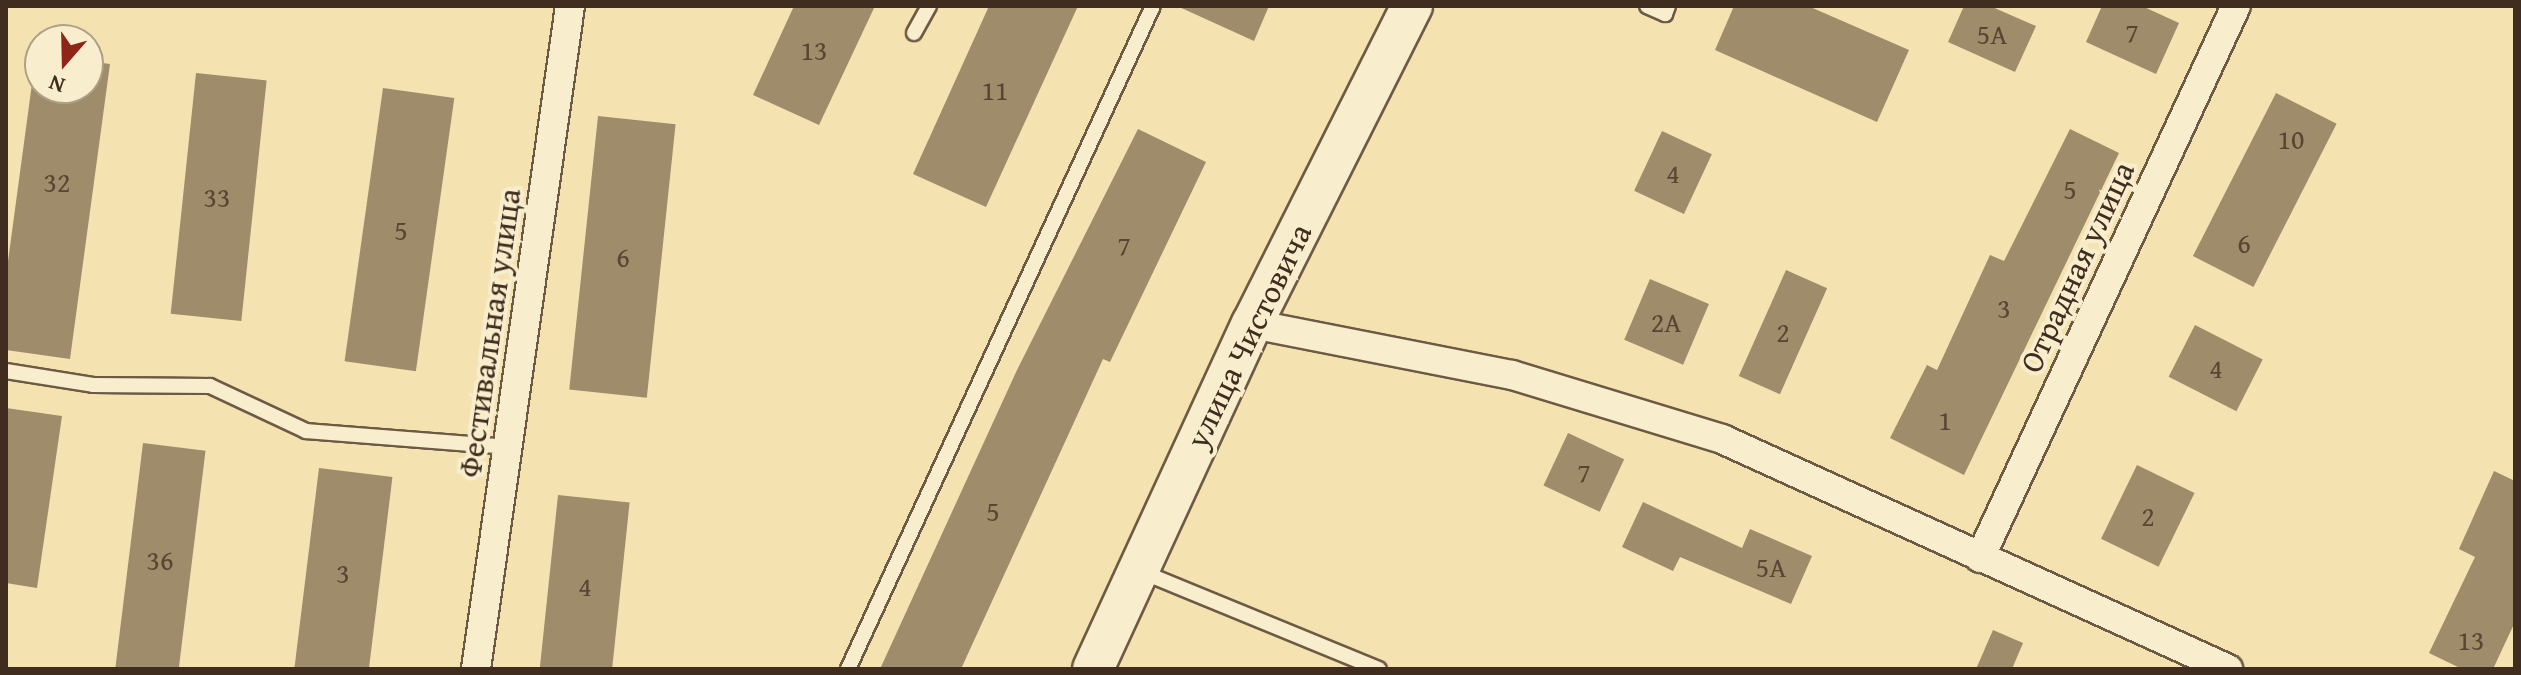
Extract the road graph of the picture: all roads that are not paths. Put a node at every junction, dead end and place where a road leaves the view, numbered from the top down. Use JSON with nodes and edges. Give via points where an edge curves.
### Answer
{"nodes":[{"id":1,"x":570,"y":6,"type":"edge"},
{"id":2,"x":929,"y":6,"type":"edge"},
{"id":3,"x":1153,"y":6,"type":"edge"},
{"id":4,"x":1412,"y":6,"type":"edge"},
{"id":5,"x":1647,"y":6,"type":"edge"},
{"id":6,"x":1668,"y":6,"type":"edge"},
{"id":7,"x":2236,"y":6,"type":"edge"},
{"id":8,"x":914,"y":33,"type":"dead end"},
{"id":9,"x":1252,"y":324,"type":"junction"},
{"id":10,"x":6,"y":371,"type":"edge"},
{"id":11,"x":508,"y":447,"type":"junction"},
{"id":12,"x":1980,"y":558,"type":"junction"},
{"id":13,"x":1138,"y":571,"type":"junction"},
{"id":14,"x":476,"y":669,"type":"edge"},
{"id":15,"x":848,"y":669,"type":"edge"},
{"id":16,"x":1093,"y":669,"type":"edge"},
{"id":17,"x":1379,"y":669,"type":"edge"},
{"id":18,"x":2228,"y":669,"type":"edge"}],
"edges":[{"from":1,"to":11,"type":"street","name":"Фестивальная улица"},
{"from":2,"to":8,"type":"lane"},
{"from":3,"to":15,"type":"lane"},
{"from":4,"to":9,"type":"street","name":"улица Чистовича"},
{"from":5,"to":6,"type":"lane","via":[[1665,14]]},
{"from":7,"to":12,"type":"street","name":"Отрадная улица"},
{"from":9,"to":12,"type":"street","via":[[1512,375],[1722,439]]},
{"from":9,"to":13,"type":"street","name":"улица Чистовича"},
{"from":10,"to":11,"type":"lane","via":[[93,385],[210,386],[306,431]]},
{"from":11,"to":14,"type":"street","name":"Фестивальная улица"},
{"from":12,"to":18,"type":"street"},
{"from":13,"to":16,"type":"street","name":"улица Чистовича"},
{"from":13,"to":17,"type":"lane"}]}
